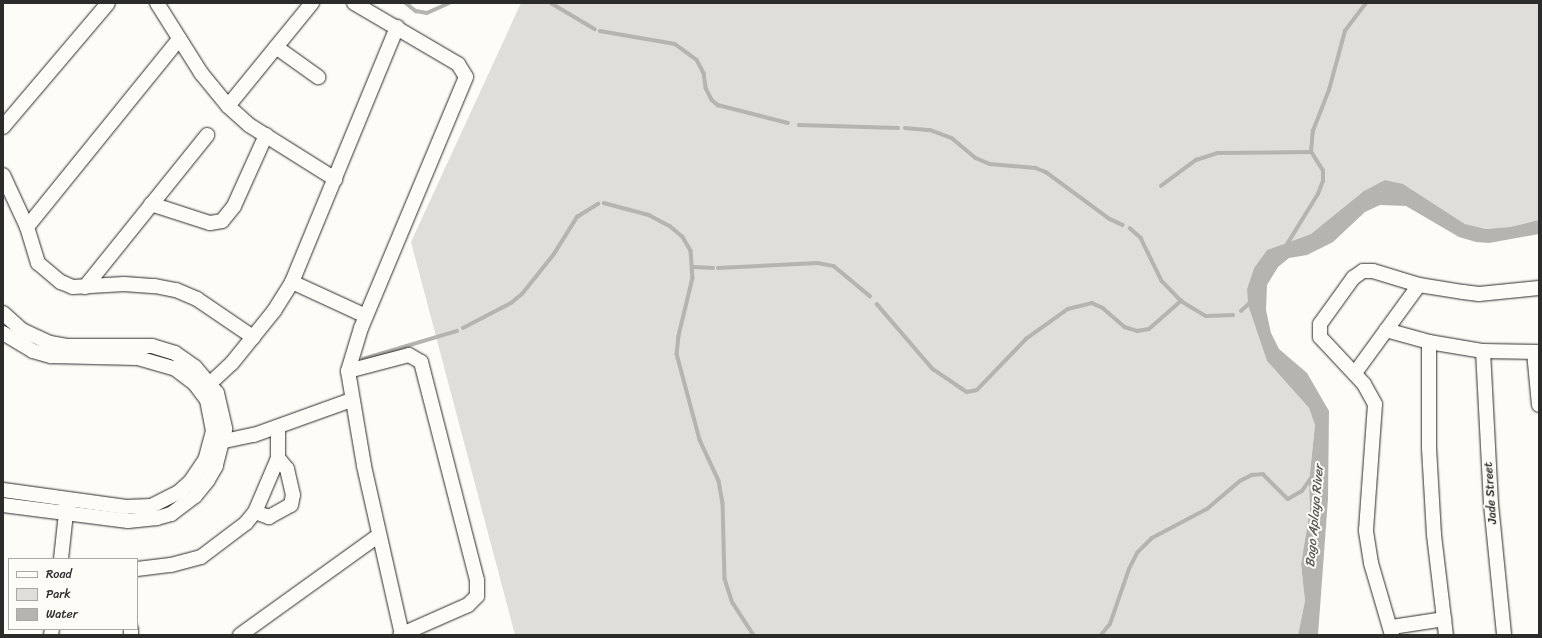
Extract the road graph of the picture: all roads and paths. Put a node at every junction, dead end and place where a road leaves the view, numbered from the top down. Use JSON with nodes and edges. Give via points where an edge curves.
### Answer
{"nodes":[{"id":1,"x":108,"y":3,"type":"edge"},
{"id":2,"x":157,"y":3,"type":"edge"},
{"id":3,"x":312,"y":3,"type":"edge"},
{"id":4,"x":354,"y":3,"type":"edge"},
{"id":5,"x":397,"y":27,"type":"junction"},
{"id":6,"x":179,"y":39,"type":"junction"},
{"id":7,"x":276,"y":47,"type":"junction"},
{"id":8,"x":318,"y":77,"type":"dead end"},
{"id":9,"x":228,"y":106,"type":"junction"},
{"id":10,"x":3,"y":127,"type":"edge"},
{"id":11,"x":207,"y":135,"type":"dead end"},
{"id":12,"x":266,"y":135,"type":"junction"},
{"id":13,"x":3,"y":175,"type":"edge"},
{"id":14,"x":335,"y":179,"type":"junction"},
{"id":15,"x":151,"y":204,"type":"junction"},
{"id":16,"x":27,"y":227,"type":"junction"},
{"id":17,"x":292,"y":282,"type":"junction"},
{"id":18,"x":1419,"y":285,"type":"junction"},
{"id":19,"x":84,"y":287,"type":"junction"},
{"id":20,"x":1539,"y":288,"type":"edge"},
{"id":21,"x":3,"y":312,"type":"edge"},
{"id":22,"x":366,"y":316,"type":"junction"},
{"id":23,"x":1386,"y":330,"type":"junction"},
{"id":24,"x":3,"y":333,"type":"edge"},
{"id":25,"x":253,"y":337,"type":"junction"},
{"id":26,"x":1429,"y":342,"type":"junction"},
{"id":27,"x":1483,"y":351,"type":"junction"},
{"id":28,"x":1536,"y":352,"type":"edge"},
{"id":29,"x":348,"y":371,"type":"junction"},
{"id":30,"x":1355,"y":373,"type":"junction"},
{"id":31,"x":206,"y":388,"type":"junction"},
{"id":32,"x":351,"y":400,"type":"junction"},
{"id":33,"x":1539,"y":405,"type":"edge"},
{"id":34,"x":278,"y":428,"type":"junction"},
{"id":35,"x":217,"y":443,"type":"junction"},
{"id":36,"x":278,"y":458,"type":"junction"},
{"id":37,"x":3,"y":490,"type":"edge"},
{"id":38,"x":3,"y":505,"type":"edge"},
{"id":39,"x":67,"y":506,"type":"junction"},
{"id":40,"x":255,"y":512,"type":"junction"},
{"id":41,"x":379,"y":535,"type":"junction"},
{"id":42,"x":61,"y":558,"type":"edge"},
{"id":43,"x":138,"y":569,"type":"edge"},
{"id":44,"x":1444,"y":619,"type":"junction"},
{"id":45,"x":1392,"y":631,"type":"edge"},
{"id":46,"x":401,"y":634,"type":"edge"},
{"id":47,"x":240,"y":635,"type":"edge"},
{"id":48,"x":1446,"y":635,"type":"edge"},
{"id":49,"x":1504,"y":635,"type":"edge"}],
"edges":[{"from":1,"to":10,"type":"street"},
{"from":2,"to":6,"type":"street"},
{"from":3,"to":7,"type":"street"},
{"from":4,"to":5,"type":"street"},
{"from":5,"to":14,"type":"street"},
{"from":5,"to":22,"type":"street","via":[[458,64],[466,77]]},
{"from":6,"to":9,"type":"street","via":[[215,93]]},
{"from":6,"to":16,"type":"street"},
{"from":7,"to":8,"type":"street"},
{"from":7,"to":9,"type":"street"},
{"from":9,"to":12,"type":"street"},
{"from":11,"to":15,"type":"street"},
{"from":12,"to":14,"type":"street"},
{"from":12,"to":15,"type":"street","via":[[234,206],[223,224],[210,223]]},
{"from":13,"to":16,"type":"street"},
{"from":14,"to":17,"type":"street"},
{"from":15,"to":19,"type":"street"},
{"from":16,"to":19,"type":"street","via":[[38,263],[49,274],[73,287]]},
{"from":17,"to":22,"type":"street"},
{"from":17,"to":25,"type":"street","via":[[274,311]]},
{"from":18,"to":20,"type":"street","via":[[1479,294]]},
{"from":18,"to":23,"type":"street"},
{"from":18,"to":30,"type":"street","via":[[1363,270],[1325,315],[1318,330],[1320,337]]},
{"from":19,"to":25,"type":"street","via":[[124,284],[176,290],[197,300]]},
{"from":21,"to":31,"type":"street","via":[[22,330],[50,343],[67,346],[152,346],[175,353],[195,367]]},
{"from":22,"to":29,"type":"street"},
{"from":23,"to":26,"type":"street"},
{"from":23,"to":30,"type":"street"},
{"from":24,"to":31,"type":"street","via":[[33,351],[51,356],[138,358],[162,362]]},
{"from":25,"to":31,"type":"street"},
{"from":26,"to":27,"type":"street"},
{"from":26,"to":44,"type":"street","via":[[1429,448],[1434,535]]},
{"from":27,"to":28,"type":"street"},
{"from":27,"to":49,"type":"street","name":"Jade Street","via":[[1491,504]]},
{"from":28,"to":33,"type":"street"},
{"from":29,"to":32,"type":"street"},
{"from":29,"to":46,"type":"street","via":[[409,355],[421,362],[477,580],[477,596],[468,605]]},
{"from":30,"to":45,"type":"street","via":[[1375,404],[1366,530],[1379,592]]},
{"from":31,"to":35,"type":"street","via":[[221,403],[225,429]]},
{"from":32,"to":34,"type":"street"},
{"from":32,"to":41,"type":"street"},
{"from":34,"to":35,"type":"street"},
{"from":34,"to":36,"type":"street"},
{"from":35,"to":39,"type":"street","via":[[208,480],[195,496],[171,514],[128,521]]},
{"from":36,"to":40,"type":"street"},
{"from":36,"to":40,"type":"street","via":[[287,469],[293,495],[291,505],[269,517]]},
{"from":37,"to":39,"type":"street"},
{"from":38,"to":39,"type":"street"},
{"from":39,"to":42,"type":"street"},
{"from":40,"to":43,"type":"street","via":[[225,540],[201,556],[171,565]]},
{"from":41,"to":46,"type":"street"},
{"from":41,"to":47,"type":"street"},
{"from":44,"to":45,"type":"street"},
{"from":44,"to":48,"type":"street"}]}
